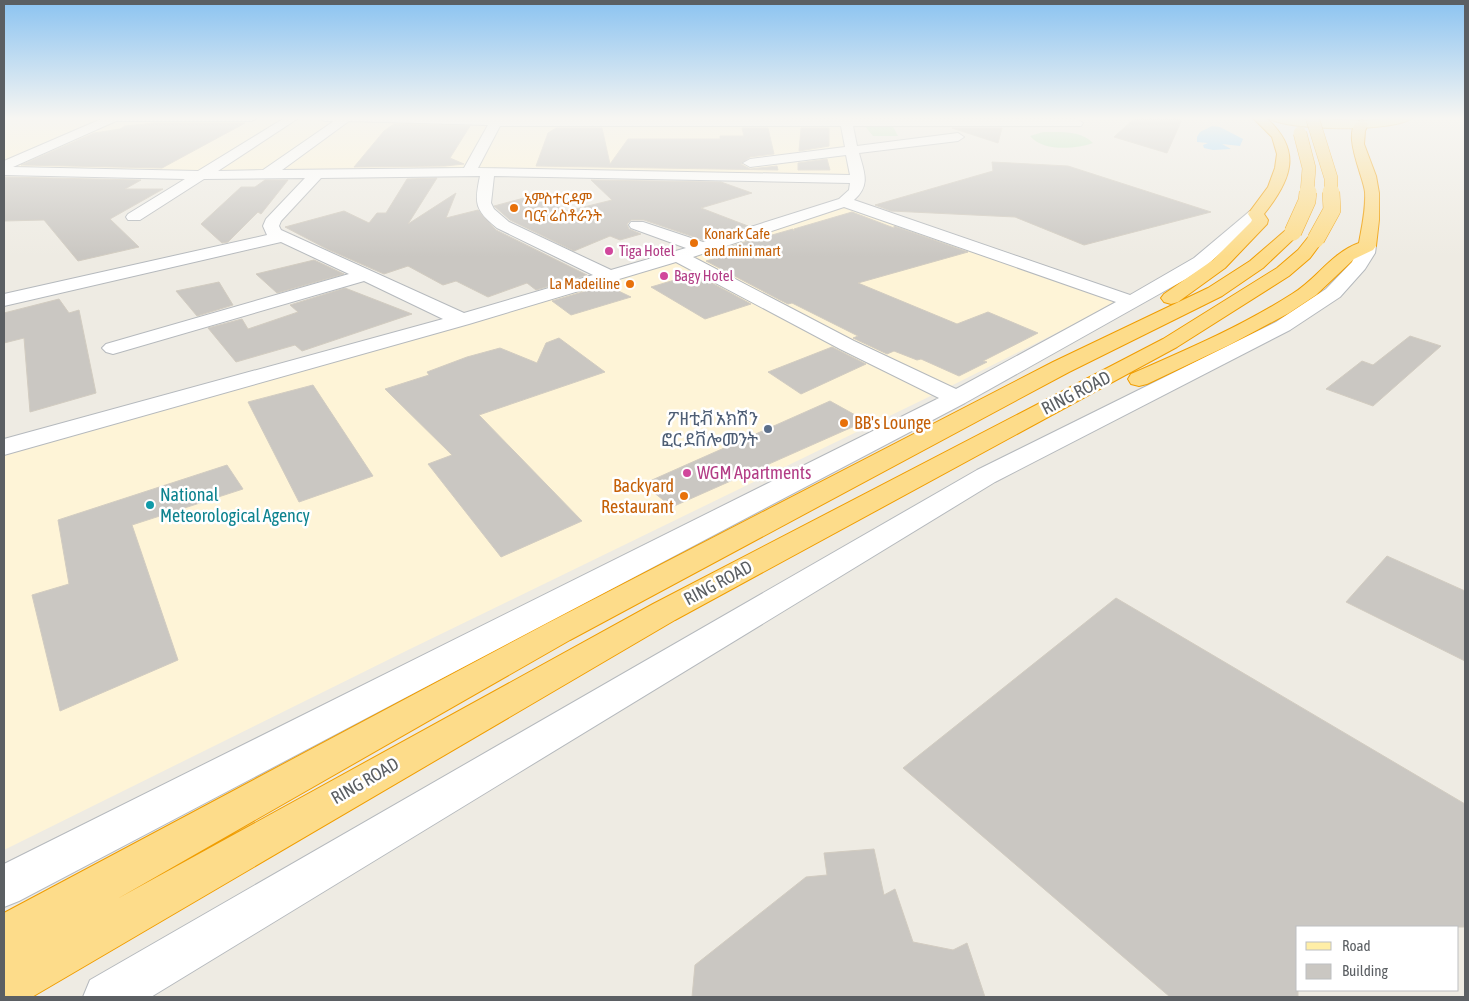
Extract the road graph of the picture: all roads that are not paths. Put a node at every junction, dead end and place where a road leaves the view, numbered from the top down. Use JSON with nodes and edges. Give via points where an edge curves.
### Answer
{"nodes":[{"id":1,"x":219,"y":164,"type":"edge"},
{"id":2,"x":282,"y":164,"type":"edge"},
{"id":3,"x":473,"y":164,"type":"edge"},
{"id":4,"x":743,"y":164,"type":"edge"},
{"id":5,"x":774,"y":164,"type":"edge"},
{"id":6,"x":855,"y":164,"type":"edge"},
{"id":7,"x":1281,"y":164,"type":"edge"},
{"id":8,"x":1308,"y":164,"type":"edge"},
{"id":9,"x":1327,"y":164,"type":"edge"},
{"id":10,"x":1365,"y":164,"type":"edge"},
{"id":11,"x":4,"y":171,"type":"edge"},
{"id":12,"x":469,"y":172,"type":"junction"},
{"id":13,"x":488,"y":172,"type":"junction"},
{"id":14,"x":202,"y":174,"type":"junction"},
{"id":15,"x":267,"y":174,"type":"junction"},
{"id":16,"x":317,"y":174,"type":"junction"},
{"id":17,"x":652,"y":175,"type":"junction"},
{"id":18,"x":774,"y":178,"type":"junction"},
{"id":19,"x":858,"y":179,"type":"junction"},
{"id":20,"x":844,"y":202,"type":"junction"},
{"id":21,"x":1256,"y":214,"type":"junction"},
{"id":22,"x":134,"y":217,"type":"dead end"},
{"id":23,"x":637,"y":224,"type":"dead end"},
{"id":24,"x":282,"y":238,"type":"junction"},
{"id":25,"x":1367,"y":246,"type":"junction"},
{"id":26,"x":703,"y":248,"type":"junction"},
{"id":27,"x":678,"y":256,"type":"junction"},
{"id":28,"x":363,"y":276,"type":"junction"},
{"id":29,"x":608,"y":276,"type":"junction"},
{"id":30,"x":4,"y":300,"type":"edge"},
{"id":31,"x":1133,"y":302,"type":"junction"},
{"id":32,"x":1166,"y":317,"type":"junction"},
{"id":33,"x":462,"y":320,"type":"junction"},
{"id":34,"x":113,"y":348,"type":"dead end"},
{"id":35,"x":957,"y":398,"type":"junction"},
{"id":36,"x":1009,"y":427,"type":"junction"},
{"id":37,"x":4,"y":447,"type":"edge"},
{"id":38,"x":4,"y":886,"type":"edge"},
{"id":39,"x":4,"y":938,"type":"edge"},
{"id":40,"x":4,"y":987,"type":"edge"},
{"id":41,"x":107,"y":997,"type":"edge"}],
"edges":[{"from":1,"to":14,"type":"street"},
{"from":2,"to":15,"type":"street"},
{"from":3,"to":12,"type":"street"},
{"from":4,"to":17,"type":"street"},
{"from":5,"to":18,"type":"street"},
{"from":6,"to":19,"type":"street"},
{"from":7,"to":21,"type":"highway","via":[[1272,194]]},
{"from":8,"to":32,"type":"highway","name":"RING ROAD","bridge":true,"via":[[1307,201],[1293,232],[1240,278]]},
{"from":9,"to":36,"type":"highway","name":"RING ROAD","bridge":true,"via":[[1331,178],[1332,210],[1316,239],[1283,272],[1193,329]]},
{"from":10,"to":25,"type":"highway","via":[[1370,177],[1373,212]]},
{"from":11,"to":14,"type":"street"},
{"from":12,"to":13,"type":"street"},
{"from":12,"to":16,"type":"street"},
{"from":13,"to":17,"type":"street"},
{"from":13,"to":29,"type":"street","via":[[482,201],[489,215],[503,225]]},
{"from":14,"to":15,"type":"street"},
{"from":14,"to":22,"type":"street"},
{"from":15,"to":16,"type":"street"},
{"from":16,"to":24,"type":"street","via":[[274,219],[271,226],[274,233]]},
{"from":17,"to":18,"type":"street"},
{"from":18,"to":19,"type":"street"},
{"from":19,"to":20,"type":"street","via":[[856,191]]},
{"from":20,"to":26,"type":"street"},
{"from":20,"to":31,"type":"street"},
{"from":21,"to":31,"type":"street","via":[[1200,262]]},
{"from":21,"to":32,"type":"highway","via":[[1260,220],[1251,233],[1219,264],[1171,297],[1164,308]]},
{"from":23,"to":26,"type":"street"},
{"from":24,"to":28,"type":"street"},
{"from":24,"to":30,"type":"street"},
{"from":25,"to":36,"type":"highway","via":[[1349,252],[1302,296],[1199,352],[1071,409]]},
{"from":25,"to":41,"type":"street","via":[[1359,265],[1333,293],[1283,326],[986,476]]},
{"from":26,"to":27,"type":"street"},
{"from":27,"to":29,"type":"street"},
{"from":27,"to":35,"type":"street","via":[[847,345]]},
{"from":28,"to":33,"type":"street"},
{"from":28,"to":34,"type":"street"},
{"from":29,"to":33,"type":"street"},
{"from":31,"to":35,"type":"street"},
{"from":32,"to":39,"type":"highway","name":"RING ROAD","via":[[1061,367],[558,632]]},
{"from":33,"to":37,"type":"street"},
{"from":35,"to":38,"type":"street"},
{"from":36,"to":40,"type":"highway","name":"RING ROAD","via":[[664,612]]}]}
